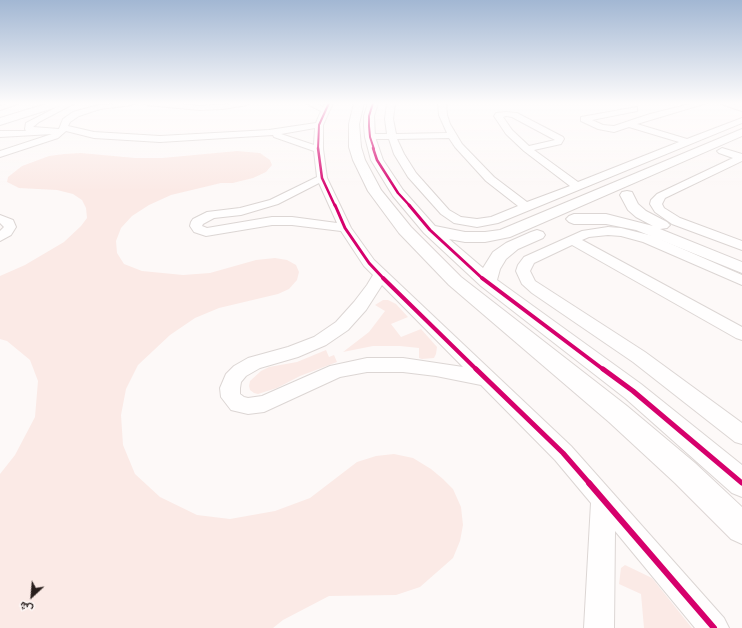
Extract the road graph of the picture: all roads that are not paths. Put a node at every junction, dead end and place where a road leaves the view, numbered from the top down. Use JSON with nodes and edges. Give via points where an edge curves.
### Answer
{"nodes":[{"id":1,"x":16,"y":132,"type":"edge"},
{"id":2,"x":58,"y":132,"type":"edge"},
{"id":3,"x":72,"y":132,"type":"edge"},
{"id":4,"x":319,"y":132,"type":"edge"},
{"id":5,"x":354,"y":132,"type":"edge"},
{"id":6,"x":370,"y":132,"type":"edge"},
{"id":7,"x":391,"y":132,"type":"edge"},
{"id":8,"x":509,"y":132,"type":"edge"},
{"id":9,"x":547,"y":132,"type":"edge"},
{"id":10,"x":656,"y":132,"type":"edge"},
{"id":11,"x":711,"y":132,"type":"edge"},
{"id":12,"x":737,"y":132,"type":"edge"},
{"id":13,"x":269,"y":133,"type":"joint"},
{"id":14,"x":0,"y":134,"type":"edge"},
{"id":15,"x":94,"y":135,"type":"junction"},
{"id":16,"x":451,"y":135,"type":"joint"},
{"id":17,"x":370,"y":137,"type":"junction"},
{"id":18,"x":392,"y":137,"type":"junction"},
{"id":19,"x":39,"y":142,"type":"junction"},
{"id":20,"x":688,"y":142,"type":"junction"},
{"id":21,"x":742,"y":142,"type":"edge"},
{"id":22,"x":318,"y":149,"type":"junction"},
{"id":23,"x":526,"y":149,"type":"junction"},
{"id":24,"x":722,"y":151,"type":"junction"},
{"id":25,"x":0,"y":154,"type":"edge"},
{"id":26,"x":742,"y":157,"type":"edge"},
{"id":27,"x":375,"y":174,"type":"junction"},
{"id":28,"x":322,"y":178,"type":"junction"},
{"id":29,"x":578,"y":187,"type":"junction"},
{"id":30,"x":627,"y":195,"type":"junction"},
{"id":31,"x":526,"y":207,"type":"junction"},
{"id":32,"x":0,"y":219,"type":"edge"},
{"id":33,"x":345,"y":228,"type":"junction"},
{"id":34,"x":430,"y":230,"type":"junction"},
{"id":35,"x":546,"y":231,"type":"dead end"},
{"id":36,"x":742,"y":233,"type":"edge"},
{"id":37,"x":0,"y":236,"type":"edge"},
{"id":38,"x":572,"y":240,"type":"junction"},
{"id":39,"x":733,"y":247,"type":"edge"},
{"id":40,"x":742,"y":258,"type":"edge"},
{"id":41,"x":742,"y":268,"type":"edge"},
{"id":42,"x":380,"y":275,"type":"junction"},
{"id":43,"x":742,"y":280,"type":"edge"},
{"id":44,"x":487,"y":282,"type":"junction"},
{"id":45,"x":742,"y":334,"type":"edge"},
{"id":46,"x":558,"y":335,"type":"junction"},
{"id":47,"x":534,"y":346,"type":"junction"},
{"id":48,"x":486,"y":379,"type":"junction"},
{"id":49,"x":742,"y":435,"type":"edge"},
{"id":50,"x":742,"y":483,"type":"edge"},
{"id":51,"x":603,"y":500,"type":"junction"},
{"id":52,"x":742,"y":528,"type":"edge"},
{"id":53,"x":600,"y":628,"type":"edge"},
{"id":54,"x":714,"y":628,"type":"edge"}],
"edges":[{"from":1,"to":14,"type":"street"},
{"from":2,"to":19,"type":"street"},
{"from":3,"to":15,"type":"street"},
{"from":4,"to":22,"type":"street"},
{"from":5,"to":27,"type":"street","via":[[359,160]]},
{"from":6,"to":17,"type":"street"},
{"from":7,"to":18,"type":"street"},
{"from":8,"to":23,"type":"street"},
{"from":9,"to":23,"type":"street","via":[[560,139],[558,142]]},
{"from":10,"to":20,"type":"street"},
{"from":11,"to":20,"type":"street"},
{"from":12,"to":34,"type":"street","via":[[504,234],[470,237]]},
{"from":13,"to":15,"type":"street","via":[[160,140]]},
{"from":13,"to":22,"type":"street"},
{"from":15,"to":19,"type":"street"},
{"from":16,"to":18,"type":"street"},
{"from":16,"to":31,"type":"street","via":[[477,166]]},
{"from":17,"to":18,"type":"street"},
{"from":17,"to":27,"type":"street","via":[[375,154]]},
{"from":18,"to":31,"type":"street","via":[[412,175],[450,216],[467,222],[486,222]]},
{"from":19,"to":25,"type":"street"},
{"from":20,"to":29,"type":"street"},
{"from":21,"to":24,"type":"street"},
{"from":22,"to":28,"type":"street"},
{"from":23,"to":29,"type":"street"},
{"from":24,"to":26,"type":"street"},
{"from":24,"to":30,"type":"street"},
{"from":26,"to":39,"type":"street","via":[[656,200],[662,213]]},
{"from":27,"to":34,"type":"street","via":[[398,193]]},
{"from":27,"to":47,"type":"street","via":[[388,210],[427,254]]},
{"from":28,"to":33,"type":"street"},
{"from":28,"to":33,"type":"street","via":[[274,202],[241,211],[211,215],[197,222],[196,226],[206,232],[272,221],[292,221]]},
{"from":29,"to":31,"type":"street"},
{"from":30,"to":39,"type":"street","via":[[633,207],[652,221]]},
{"from":30,"to":41,"type":"street","via":[[567,222],[606,219],[641,227]]},
{"from":32,"to":37,"type":"street","via":[[10,222],[10,227]]},
{"from":33,"to":42,"type":"street"},
{"from":34,"to":44,"type":"street"},
{"from":35,"to":44,"type":"street","via":[[505,251],[494,262]]},
{"from":36,"to":39,"type":"street"},
{"from":38,"to":43,"type":"street","via":[[596,232],[634,235]]},
{"from":38,"to":45,"type":"street"},
{"from":38,"to":49,"type":"street","via":[[529,260],[523,271],[529,284],[639,357]]},
{"from":39,"to":40,"type":"street"},
{"from":42,"to":48,"type":"street"},
{"from":42,"to":48,"type":"street","via":[[365,299],[342,326],[320,341],[254,363],[240,371],[233,379],[231,397],[238,404],[264,404],[336,371],[367,365],[429,368]]},
{"from":44,"to":46,"type":"street"},
{"from":46,"to":47,"type":"street"},
{"from":46,"to":50,"type":"street","via":[[633,391]]},
{"from":47,"to":52,"type":"street","via":[[618,414]]},
{"from":48,"to":51,"type":"street","via":[[562,453]]},
{"from":51,"to":53,"type":"street"},
{"from":51,"to":54,"type":"street"}]}
